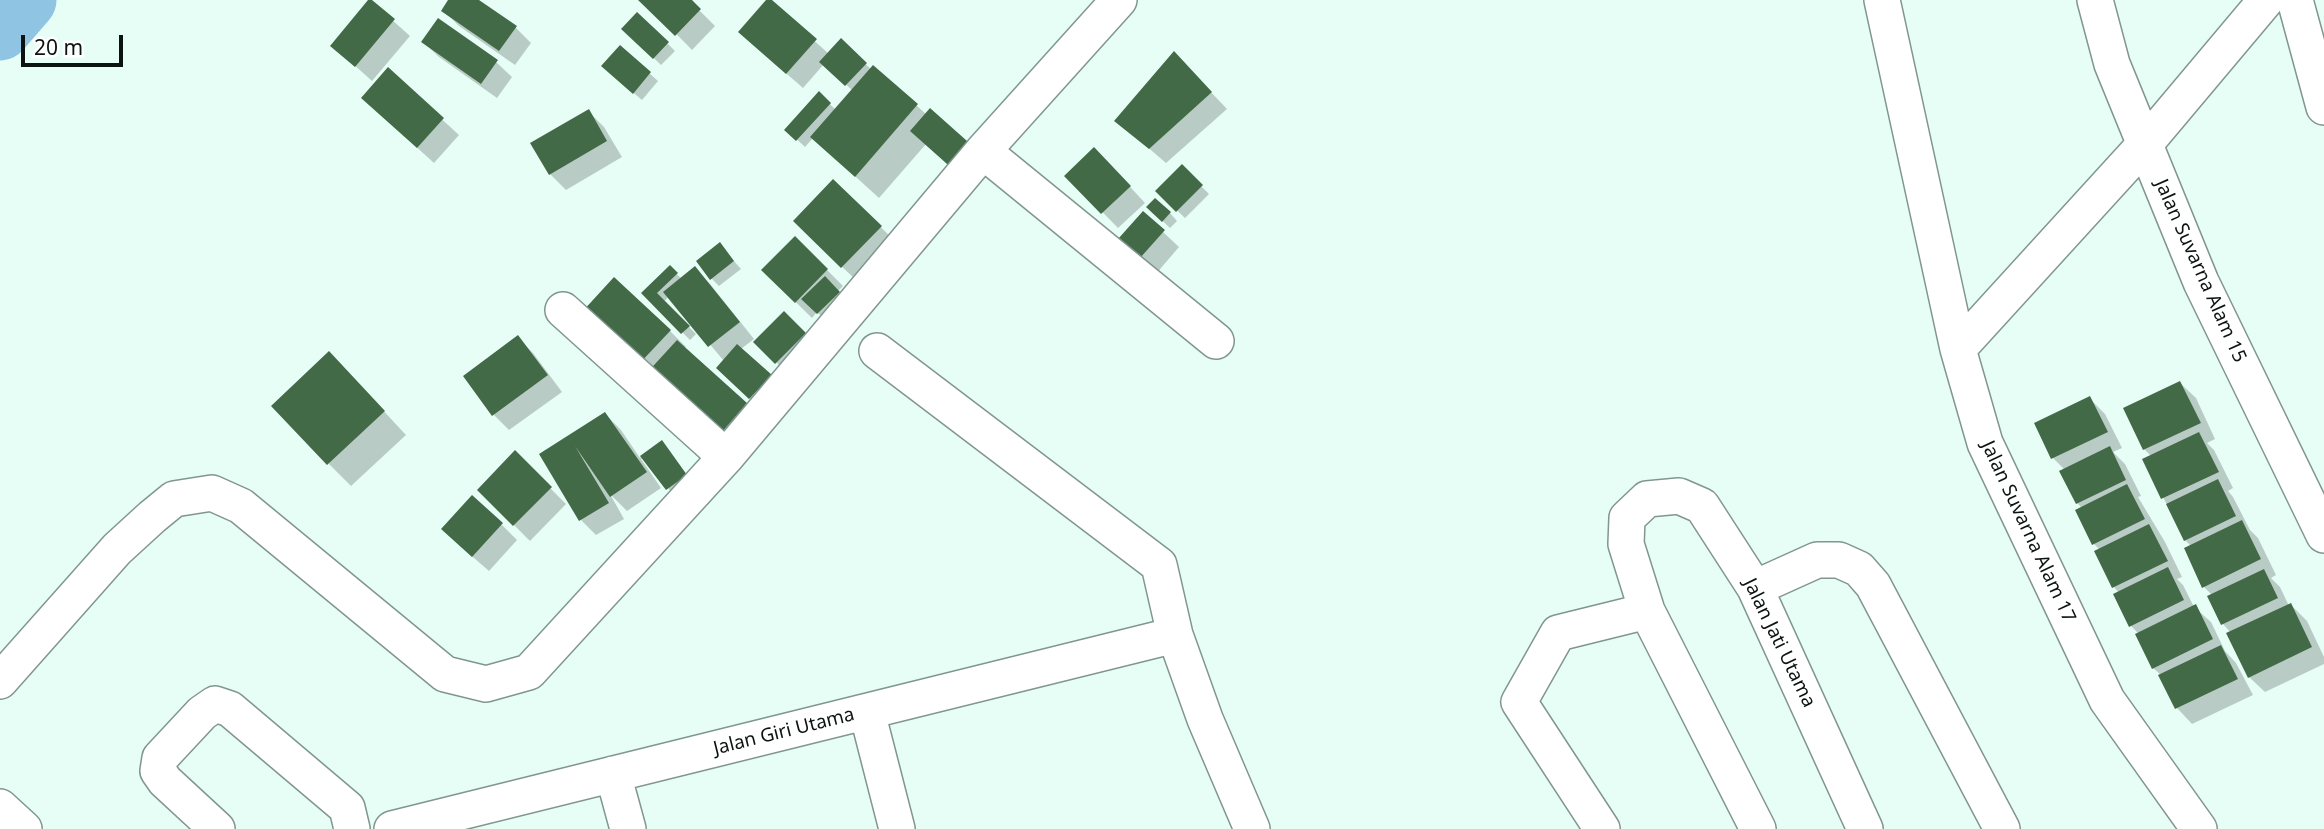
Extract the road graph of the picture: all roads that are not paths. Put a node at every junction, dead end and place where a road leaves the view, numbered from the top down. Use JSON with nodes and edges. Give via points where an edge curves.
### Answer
{"nodes":[{"id":1,"x":1119,"y":0,"type":"edge"},
{"id":2,"x":1882,"y":0,"type":"edge"},
{"id":3,"x":2095,"y":0,"type":"edge"},
{"id":4,"x":2266,"y":0,"type":"edge"},
{"id":5,"x":2295,"y":0,"type":"edge"},
{"id":6,"x":2324,"y":107,"type":"edge"},
{"id":7,"x":2145,"y":144,"type":"junction"},
{"id":8,"x":983,"y":151,"type":"junction"},
{"id":9,"x":564,"y":310,"type":"dead end"},
{"id":10,"x":1216,"y":341,"type":"dead end"},
{"id":11,"x":1958,"y":349,"type":"junction"},
{"id":12,"x":877,"y":351,"type":"dead end"},
{"id":13,"x":726,"y":457,"type":"junction"},
{"id":14,"x":2324,"y":535,"type":"edge"},
{"id":15,"x":1755,"y":588,"type":"junction"},
{"id":16,"x":1647,"y":611,"type":"junction"},
{"id":17,"x":1175,"y":635,"type":"junction"},
{"id":18,"x":2,"y":679,"type":"edge"},
{"id":19,"x":867,"y":712,"type":"junction"},
{"id":20,"x":613,"y":774,"type":"junction"},
{"id":21,"x":0,"y":807,"type":"edge"},
{"id":22,"x":24,"y":829,"type":"edge"},
{"id":23,"x":217,"y":829,"type":"edge"},
{"id":24,"x":352,"y":829,"type":"edge"},
{"id":25,"x":392,"y":829,"type":"edge"},
{"id":26,"x":628,"y":829,"type":"edge"},
{"id":27,"x":897,"y":829,"type":"edge"},
{"id":28,"x":1252,"y":829,"type":"edge"},
{"id":29,"x":1602,"y":829,"type":"edge"},
{"id":30,"x":1758,"y":829,"type":"edge"},
{"id":31,"x":1865,"y":829,"type":"edge"},
{"id":32,"x":2002,"y":829,"type":"edge"},
{"id":33,"x":2199,"y":829,"type":"edge"}],
"edges":[{"from":1,"to":8,"type":"street"},
{"from":2,"to":11,"type":"street","name":"Jalan Suvarna Alam 17"},
{"from":3,"to":7,"type":"street","name":"Jalan Suvarna Alam 15","via":[[2112,64]]},
{"from":4,"to":7,"type":"street"},
{"from":5,"to":6,"type":"street"},
{"from":7,"to":11,"type":"street"},
{"from":7,"to":14,"type":"street","name":"Jalan Suvarna Alam 15","via":[[2201,282]]},
{"from":8,"to":10,"type":"street"},
{"from":8,"to":13,"type":"street"},
{"from":9,"to":13,"type":"street"},
{"from":11,"to":33,"type":"street","name":"Jalan Suvarna Alam 17","via":[[1985,443],[2107,700]]},
{"from":12,"to":17,"type":"street","via":[[1160,565]]},
{"from":13,"to":18,"type":"street","via":[[529,672],[486,684],[445,674],[241,506],[212,493],[174,499],[152,517],[117,549]]},
{"from":15,"to":16,"type":"street","name":"Jalan Jati Utama","via":[[1702,506],[1679,496],[1647,499],[1627,518],[1626,544]]},
{"from":15,"to":31,"type":"street","name":"Jalan Jati Utama"},
{"from":15,"to":32,"type":"street","via":[[1818,560],[1839,560],[1859,569],[1873,585]]},
{"from":16,"to":29,"type":"street","via":[[1558,633],[1519,702]]},
{"from":16,"to":30,"type":"street","name":"Jalan Jati Utama"},
{"from":17,"to":19,"type":"street","name":"Jalan Giri Utama"},
{"from":17,"to":28,"type":"street"},
{"from":19,"to":20,"type":"street","name":"Jalan Giri Utama"},
{"from":19,"to":27,"type":"street"},
{"from":20,"to":25,"type":"street","name":"Jalan Giri Utama"},
{"from":20,"to":26,"type":"street"},
{"from":21,"to":22,"type":"street"},
{"from":23,"to":24,"type":"street","via":[[158,771],[160,758],[215,704],[230,709],[347,808]]}]}
